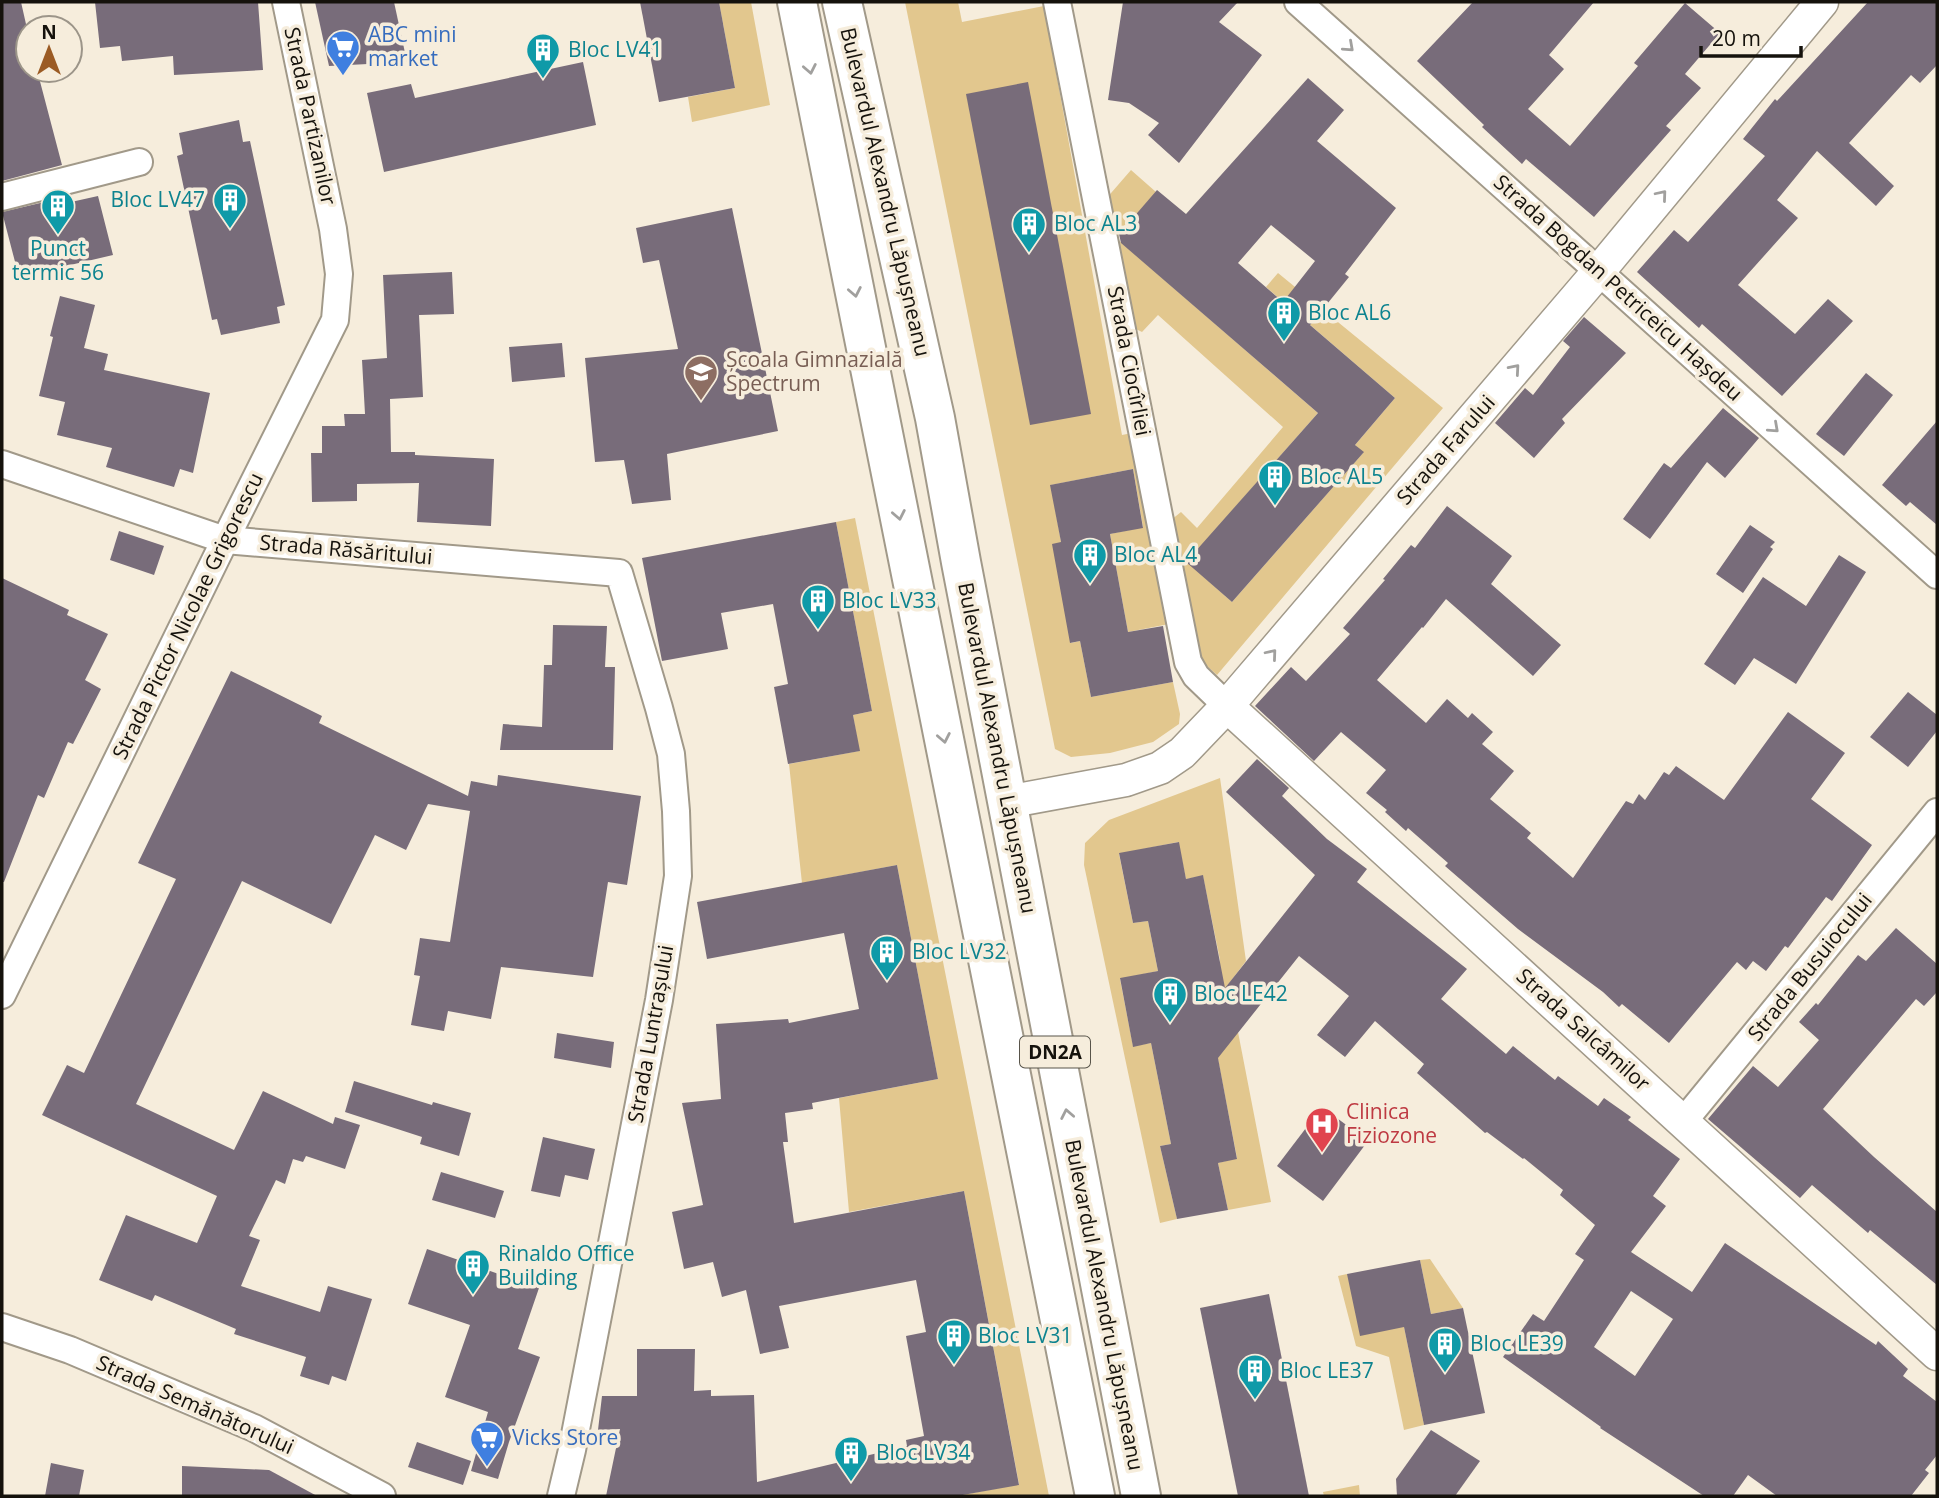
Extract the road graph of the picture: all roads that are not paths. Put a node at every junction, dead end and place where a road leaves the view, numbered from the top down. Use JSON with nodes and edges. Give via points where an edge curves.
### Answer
{"nodes":[{"id":1,"x":286,"y":2,"type":"edge"},
{"id":2,"x":797,"y":2,"type":"edge"},
{"id":3,"x":842,"y":2,"type":"edge"},
{"id":4,"x":1057,"y":2,"type":"edge"},
{"id":5,"x":1298,"y":2,"type":"edge"},
{"id":6,"x":1822,"y":2,"type":"edge"},
{"id":7,"x":139,"y":162,"type":"dead end"},
{"id":8,"x":2,"y":197,"type":"edge"},
{"id":9,"x":333,"y":229,"type":"joint"},
{"id":10,"x":1599,"y":271,"type":"junction"},
{"id":11,"x":2,"y":464,"type":"edge"},
{"id":12,"x":225,"y":540,"type":"junction"},
{"id":13,"x":619,"y":573,"type":"joint"},
{"id":14,"x":1937,"y":575,"type":"edge"},
{"id":15,"x":1227,"y":706,"type":"junction"},
{"id":16,"x":1007,"y":802,"type":"junction"},
{"id":17,"x":1937,"y":812,"type":"edge"},
{"id":18,"x":2,"y":995,"type":"edge"},
{"id":19,"x":1683,"y":1122,"type":"junction"},
{"id":20,"x":2,"y":1327,"type":"edge"},
{"id":21,"x":1937,"y":1354,"type":"edge"},
{"id":22,"x":382,"y":1496,"type":"edge"},
{"id":23,"x":561,"y":1496,"type":"edge"},
{"id":24,"x":1095,"y":1496,"type":"edge"},
{"id":25,"x":1141,"y":1496,"type":"edge"}],
"edges":[{"from":1,"to":9,"type":"street","name":"Strada Partizanilor"},
{"from":2,"to":24,"type":"main road","name":"Bulevardul Alexandru Lăpușneanu","one_way":true},
{"from":3,"to":16,"type":"main road","name":"Bulevardul Alexandru Lăpușneanu","number":"DN2A","via":[[935,418]]},
{"from":4,"to":15,"type":"street","name":"Strada Ciocîrliei","via":[[1188,662],[1200,681]]},
{"from":5,"to":10,"type":"street","name":"Strada Bogdan Petriceicu Hașdeu","one_way":true},
{"from":10,"to":6,"type":"street","name":"Strada Farului","one_way":true},
{"from":7,"to":8,"type":"street"},
{"from":9,"to":12,"type":"street","name":"Strada Pictor Nicolae Grigorescu","via":[[339,274],[335,320]]},
{"from":10,"to":14,"type":"street","name":"Strada Bogdan Petriceicu Hașdeu","one_way":true},
{"from":15,"to":10,"type":"street","name":"Strada Farului","one_way":true},
{"from":11,"to":12,"type":"street","name":"Strada Răsăritului"},
{"from":12,"to":13,"type":"street","name":"Strada Răsăritului"},
{"from":12,"to":18,"type":"street","name":"Strada Pictor Nicolae Grigorescu"},
{"from":13,"to":23,"type":"street","name":"Strada Luntrașului","via":[[671,754],[678,876],[659,1000]]},
{"from":15,"to":16,"type":"street","name":"Strada Farului","via":[[1182,753],[1160,768],[1126,780]]},
{"from":15,"to":19,"type":"street","name":"Strada Salcâmilor"},
{"from":25,"to":16,"type":"main road","name":"Bulevardul Alexandru Lăpușneanu","number":"DN2A","one_way":true},
{"from":17,"to":19,"type":"street","name":"Strada Busuiocului"},
{"from":19,"to":21,"type":"street","name":"Strada Salcâmilor"},
{"from":20,"to":22,"type":"street","name":"Strada Semănătorului","via":[[70,1350],[254,1427]]}]}
